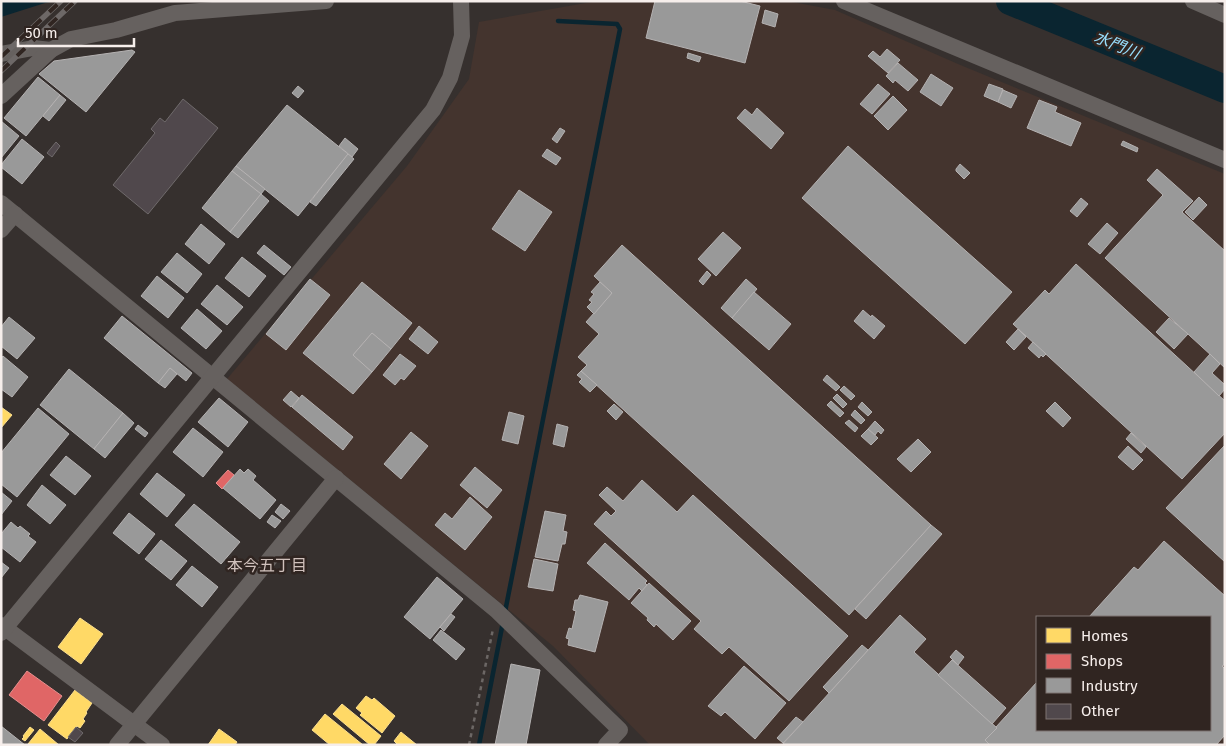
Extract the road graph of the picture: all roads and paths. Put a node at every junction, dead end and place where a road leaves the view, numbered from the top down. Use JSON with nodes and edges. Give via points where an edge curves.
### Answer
{"nodes":[{"id":1,"x":326,"y":1,"type":"edge"},
{"id":2,"x":461,"y":1,"type":"edge"},
{"id":3,"x":844,"y":1,"type":"edge"},
{"id":4,"x":1194,"y":1,"type":"edge"},
{"id":5,"x":1225,"y":15,"type":"edge"},
{"id":6,"x":52,"y":50,"type":"junction"},
{"id":7,"x":1,"y":54,"type":"edge"},
{"id":8,"x":1,"y":96,"type":"edge"},
{"id":9,"x":1225,"y":160,"type":"edge"},
{"id":10,"x":1,"y":203,"type":"edge"},
{"id":11,"x":15,"y":214,"type":"junction"},
{"id":12,"x":1,"y":230,"type":"edge"},
{"id":13,"x":212,"y":377,"type":"junction"},
{"id":14,"x":336,"y":478,"type":"junction"},
{"id":15,"x":496,"y":610,"type":"junction"},
{"id":16,"x":3,"y":629,"type":"edge"},
{"id":17,"x":134,"y":724,"type":"junction"},
{"id":18,"x":117,"y":745,"type":"edge"},
{"id":19,"x":162,"y":745,"type":"edge"},
{"id":20,"x":469,"y":745,"type":"edge"},
{"id":21,"x":606,"y":745,"type":"edge"}],
"edges":[{"from":1,"to":6,"type":"street","via":[[175,13],[71,39]]},
{"from":2,"to":13,"type":"street","via":[[462,36],[450,78],[433,110]]},
{"from":3,"to":9,"type":"street"},
{"from":4,"to":5,"type":"street"},
{"from":6,"to":7,"type":"street","via":[[33,48]]},
{"from":6,"to":8,"type":"street"},
{"from":10,"to":11,"type":"street"},
{"from":11,"to":12,"type":"street"},
{"from":11,"to":13,"type":"street"},
{"from":13,"to":14,"type":"street"},
{"from":13,"to":16,"type":"street"},
{"from":14,"to":15,"type":"street"},
{"from":14,"to":17,"type":"street"},
{"from":15,"to":20,"type":"path"},
{"from":15,"to":21,"type":"street","via":[[620,730]]},
{"from":16,"to":17,"type":"street"},
{"from":17,"to":18,"type":"street"},
{"from":17,"to":19,"type":"street"}]}
